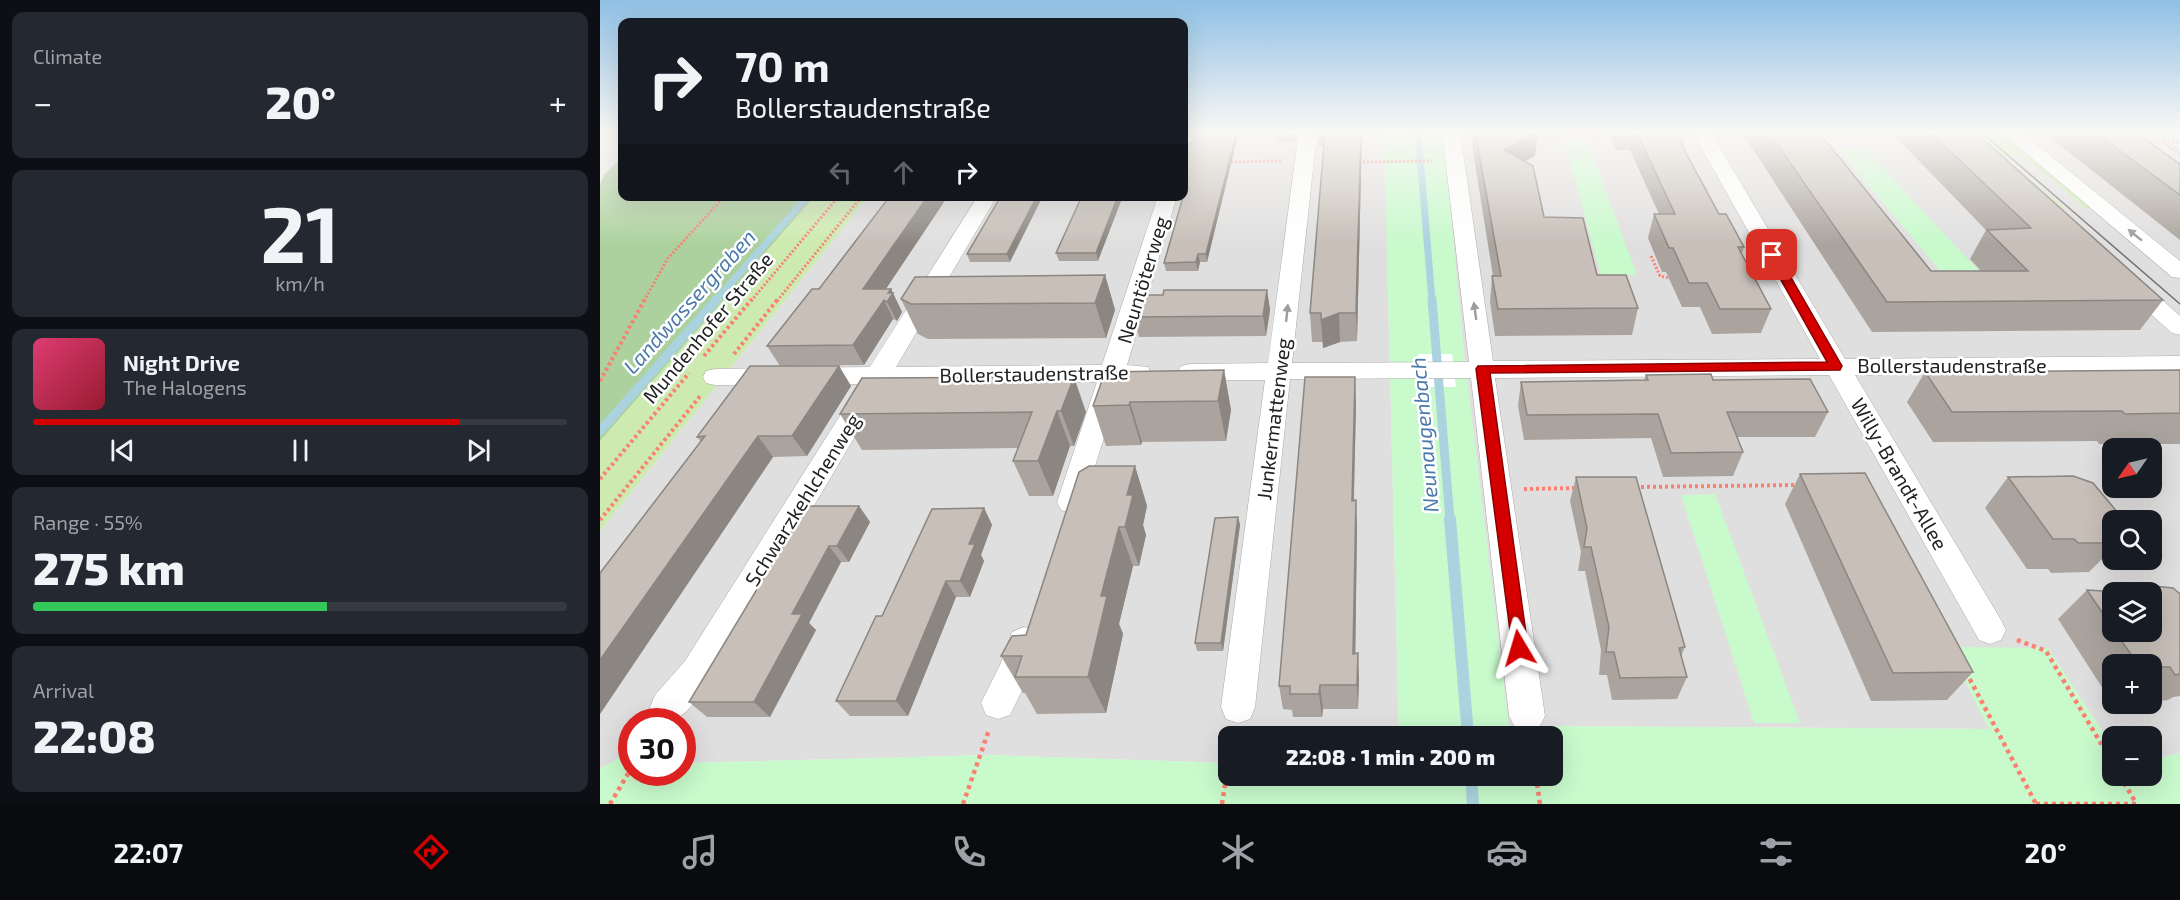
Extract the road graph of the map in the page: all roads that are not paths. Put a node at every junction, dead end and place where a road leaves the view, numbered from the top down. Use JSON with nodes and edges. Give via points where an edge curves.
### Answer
{"nodes":[{"id":1,"x":1304,"y":169,"type":"edge"},
{"id":2,"x":1454,"y":169,"type":"edge"},
{"id":3,"x":1723,"y":169,"type":"edge"},
{"id":4,"x":2055,"y":169,"type":"edge"},
{"id":5,"x":985,"y":201,"type":"edge"},
{"id":6,"x":1166,"y":201,"type":"edge"},
{"id":7,"x":2180,"y":272,"type":"edge"},
{"id":8,"x":2120,"y":274,"type":"edge"},
{"id":9,"x":2180,"y":328,"type":"edge"},
{"id":10,"x":2180,"y":364,"type":"edge"},
{"id":11,"x":1836,"y":366,"type":"junction"},
{"id":12,"x":704,"y":367,"type":"road end"},
{"id":13,"x":1468,"y":369,"type":"junction"},
{"id":14,"x":1281,"y":371,"type":"junction"},
{"id":15,"x":1114,"y":373,"type":"junction"},
{"id":16,"x":880,"y":376,"type":"junction"},
{"id":17,"x":1063,"y":527,"type":"edge"},
{"id":18,"x":1033,"y":615,"type":"edge"},
{"id":19,"x":1990,"y":630,"type":"road end"},
{"id":20,"x":998,"y":703,"type":"road end"},
{"id":21,"x":667,"y":707,"type":"dead end"},
{"id":22,"x":1238,"y":707,"type":"dead end"},
{"id":23,"x":1527,"y":716,"type":"dead end"}],
"edges":[{"from":14,"to":1,"type":"street","name":"Junkermattenweg","one_way":true},
{"from":13,"to":2,"type":"street","one_way":true},
{"from":3,"to":11,"type":"street","name":"Willy-Brandt-Allee"},
{"from":7,"to":4,"type":"street","one_way":true},
{"from":5,"to":16,"type":"street","name":"Schwarzkehlchenweg"},
{"from":6,"to":15,"type":"street","name":"Neuntöterweg"},
{"from":8,"to":9,"type":"street"},
{"from":10,"to":11,"type":"street","name":"Bollerstaudenstraße"},
{"from":11,"to":13,"type":"street","name":"Bollerstaudenstraße"},
{"from":11,"to":19,"type":"street","name":"Willy-Brandt-Allee"},
{"from":12,"to":16,"type":"street","name":"Bollerstaudenstraße"},
{"from":13,"to":14,"type":"street","name":"Bollerstaudenstraße"},
{"from":13,"to":23,"type":"street","via":[[1499,489]]},
{"from":14,"to":15,"type":"street","name":"Bollerstaudenstraße"},
{"from":14,"to":22,"type":"street","name":"Junkermattenweg"},
{"from":15,"to":16,"type":"street","name":"Bollerstaudenstraße"},
{"from":15,"to":17,"type":"street","name":"Neuntöterweg"},
{"from":16,"to":21,"type":"street","name":"Schwarzkehlchenweg","via":[[697,672]]},
{"from":18,"to":20,"type":"street","via":[[1015,670]]}]}
